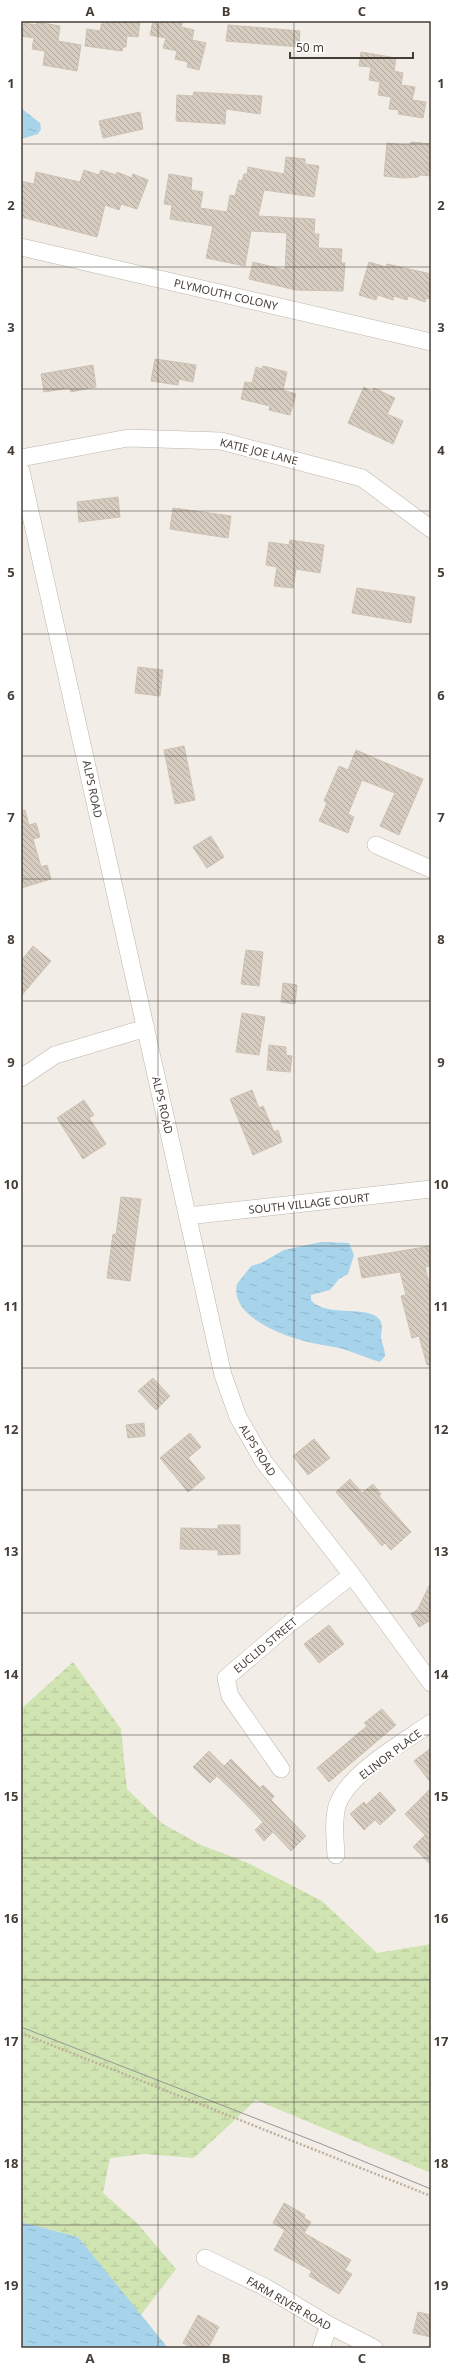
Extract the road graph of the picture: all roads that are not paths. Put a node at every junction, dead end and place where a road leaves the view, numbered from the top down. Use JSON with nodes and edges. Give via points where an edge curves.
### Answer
{"nodes":[{"id":1,"x":21,"y":247,"type":"edge"},
{"id":2,"x":431,"y":342,"type":"edge"},
{"id":3,"x":21,"y":458,"type":"edge"},
{"id":4,"x":21,"y":470,"type":"edge"},
{"id":5,"x":431,"y":529,"type":"edge"},
{"id":6,"x":376,"y":845,"type":"dead end"},
{"id":7,"x":431,"y":869,"type":"edge"},
{"id":8,"x":146,"y":1028,"type":"junction"},
{"id":9,"x":21,"y":1078,"type":"edge"},
{"id":10,"x":431,"y":1188,"type":"edge"},
{"id":11,"x":188,"y":1216,"type":"junction"},
{"id":12,"x":352,"y":1575,"type":"junction"},
{"id":13,"x":431,"y":1683,"type":"edge"},
{"id":14,"x":431,"y":1723,"type":"edge"},
{"id":15,"x":281,"y":1769,"type":"dead end"},
{"id":16,"x":336,"y":1855,"type":"dead end"},
{"id":17,"x":204,"y":2258,"type":"dead end"},
{"id":18,"x":329,"y":2325,"type":"junction"},
{"id":19,"x":321,"y":2348,"type":"edge"},
{"id":20,"x":374,"y":2348,"type":"edge"}],
"edges":[{"from":1,"to":2,"type":"street","name":"PLYMOUTH COLONY"},
{"from":3,"to":5,"type":"street","name":"KATIE JOE LANE","via":[[128,438],[221,441],[362,478]]},
{"from":4,"to":8,"type":"street","name":"ALPS ROAD"},
{"from":6,"to":7,"type":"street"},
{"from":8,"to":9,"type":"street","via":[[54,1054]]},
{"from":8,"to":11,"type":"street","name":"ALPS ROAD"},
{"from":10,"to":11,"type":"street","name":"SOUTH VILLAGE COURT"},
{"from":11,"to":12,"type":"street","name":"ALPS ROAD","via":[[223,1375],[238,1417],[264,1462]]},
{"from":12,"to":13,"type":"street","name":"ALPS ROAD"},
{"from":12,"to":15,"type":"street","name":"EUCLID STREET","via":[[226,1678],[230,1696]]},
{"from":14,"to":16,"type":"street","name":"ELINOR PLACE","via":[[364,1771],[345,1791],[335,1818]]},
{"from":17,"to":18,"type":"street","name":"FARM RIVER ROAD","via":[[264,2287]]},
{"from":18,"to":19,"type":"street"},
{"from":18,"to":20,"type":"street","name":"FARM RIVER ROAD"}]}
